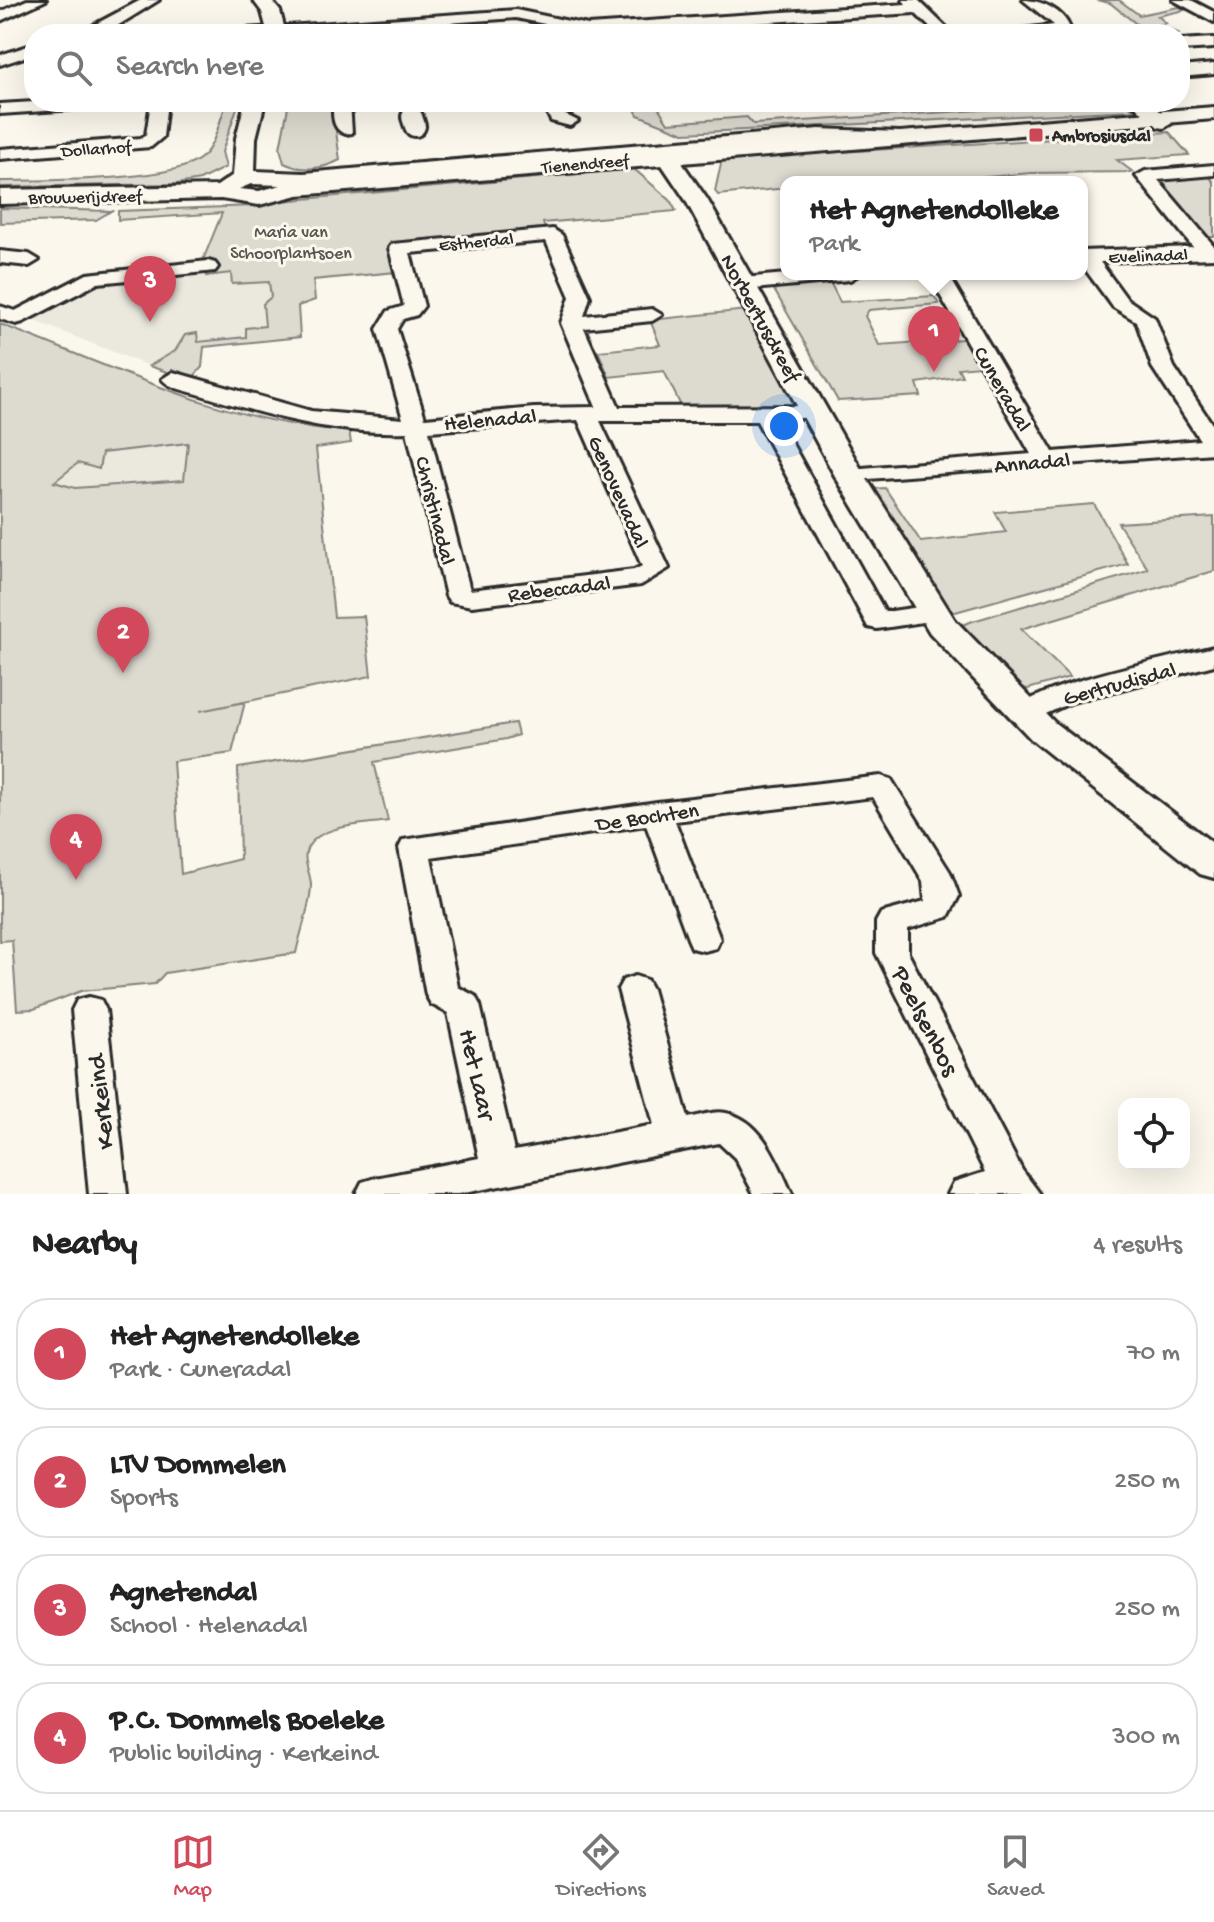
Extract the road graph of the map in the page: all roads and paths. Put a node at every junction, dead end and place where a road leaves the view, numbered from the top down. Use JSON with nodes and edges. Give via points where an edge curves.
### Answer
{"nodes":[{"id":1,"x":39,"y":0,"type":"edge"},
{"id":2,"x":152,"y":0,"type":"edge"},
{"id":3,"x":263,"y":0,"type":"edge"},
{"id":4,"x":711,"y":0,"type":"edge"},
{"id":5,"x":1030,"y":0,"type":"edge"},
{"id":6,"x":1180,"y":0,"type":"edge"},
{"id":7,"x":414,"y":1,"type":"edge"},
{"id":8,"x":914,"y":4,"type":"edge"},
{"id":9,"x":842,"y":6,"type":"edge"},
{"id":10,"x":0,"y":17,"type":"edge"},
{"id":11,"x":472,"y":17,"type":"junction"},
{"id":12,"x":1214,"y":18,"type":"edge"},
{"id":13,"x":733,"y":19,"type":"junction"},
{"id":14,"x":420,"y":21,"type":"junction"},
{"id":15,"x":107,"y":24,"type":"edge"},
{"id":16,"x":268,"y":24,"type":"edge"},
{"id":17,"x":388,"y":24,"type":"edge"},
{"id":18,"x":475,"y":24,"type":"edge"},
{"id":19,"x":564,"y":24,"type":"edge"},
{"id":20,"x":660,"y":24,"type":"edge"},
{"id":21,"x":741,"y":24,"type":"edge"},
{"id":22,"x":935,"y":24,"type":"edge"},
{"id":23,"x":1062,"y":24,"type":"edge"},
{"id":24,"x":1190,"y":45,"type":"edge"},
{"id":25,"x":1212,"y":45,"type":"edge"},
{"id":26,"x":24,"y":52,"type":"edge"},
{"id":27,"x":2,"y":57,"type":"edge"},
{"id":28,"x":1214,"y":69,"type":"edge"},
{"id":29,"x":1190,"y":71,"type":"edge"},
{"id":30,"x":24,"y":107,"type":"edge"},
{"id":31,"x":0,"y":109,"type":"edge"},
{"id":32,"x":158,"y":112,"type":"edge"},
{"id":33,"x":252,"y":112,"type":"edge"},
{"id":34,"x":265,"y":112,"type":"edge"},
{"id":35,"x":341,"y":112,"type":"edge"},
{"id":36,"x":555,"y":112,"type":"edge"},
{"id":37,"x":1151,"y":112,"type":"edge"},
{"id":38,"x":1214,"y":115,"type":"edge"},
{"id":39,"x":570,"y":121,"type":"dead end"},
{"id":40,"x":1161,"y":121,"type":"junction"},
{"id":41,"x":346,"y":129,"type":"dead end"},
{"id":42,"x":664,"y":151,"type":"junction"},
{"id":43,"x":0,"y":154,"type":"edge"},
{"id":44,"x":1214,"y":170,"type":"edge"},
{"id":45,"x":252,"y":184,"type":"junction"},
{"id":46,"x":0,"y":197,"type":"edge"},
{"id":47,"x":399,"y":248,"type":"joint"},
{"id":48,"x":1211,"y":252,"type":"edge"},
{"id":49,"x":0,"y":257,"type":"edge"},
{"id":50,"x":1088,"y":257,"type":"edge"},
{"id":51,"x":29,"y":260,"type":"dead end"},
{"id":52,"x":1088,"y":262,"type":"edge"},
{"id":53,"x":208,"y":267,"type":"dead end"},
{"id":54,"x":786,"y":280,"type":"edge"},
{"id":55,"x":941,"y":280,"type":"edge"},
{"id":56,"x":743,"y":284,"type":"junction"},
{"id":57,"x":0,"y":312,"type":"edge"},
{"id":58,"x":652,"y":315,"type":"dead end"},
{"id":59,"x":571,"y":323,"type":"junction"},
{"id":60,"x":173,"y":379,"type":"dead end"},
{"id":61,"x":814,"y":411,"type":"junction"},
{"id":62,"x":598,"y":413,"type":"junction"},
{"id":63,"x":765,"y":416,"type":"junction"},
{"id":64,"x":416,"y":424,"type":"junction"},
{"id":65,"x":1214,"y":445,"type":"edge"},
{"id":66,"x":1046,"y":460,"type":"junction"},
{"id":67,"x":850,"y":476,"type":"junction"},
{"id":68,"x":656,"y":568,"type":"joint"},
{"id":69,"x":459,"y":596,"type":"joint"},
{"id":70,"x":933,"y":613,"type":"junction"},
{"id":71,"x":1212,"y":659,"type":"edge"},
{"id":72,"x":1026,"y":714,"type":"junction"},
{"id":73,"x":881,"y":786,"type":"joint"},
{"id":74,"x":657,"y":813,"type":"junction"},
{"id":75,"x":414,"y":848,"type":"joint"},
{"id":76,"x":1214,"y":864,"type":"edge"},
{"id":77,"x":704,"y":939,"type":"dead end"},
{"id":78,"x":635,"y":989,"type":"dead end"},
{"id":79,"x":89,"y":1010,"type":"dead end"},
{"id":80,"x":675,"y":1135,"type":"junction"},
{"id":81,"x":500,"y":1170,"type":"junction"},
{"id":82,"x":1015,"y":1187,"type":"edge"},
{"id":83,"x":108,"y":1194,"type":"edge"},
{"id":84,"x":375,"y":1194,"type":"edge"},
{"id":85,"x":773,"y":1194,"type":"edge"},
{"id":86,"x":967,"y":1194,"type":"edge"}],
"edges":[{"from":1,"to":10,"type":"street"},
{"from":2,"to":15,"type":"street"},
{"from":3,"to":16,"type":"street"},
{"from":4,"to":13,"type":"street"},
{"from":5,"to":23,"type":"street"},
{"from":6,"to":12,"type":"street"},
{"from":7,"to":14,"type":"street"},
{"from":8,"to":9,"type":"street"},
{"from":8,"to":22,"type":"street"},
{"from":9,"to":13,"type":"street"},
{"from":11,"to":14,"type":"street"},
{"from":11,"to":18,"type":"street"},
{"from":11,"to":19,"type":"street","via":[[516,14]]},
{"from":13,"to":20,"type":"street"},
{"from":13,"to":21,"type":"street"},
{"from":14,"to":17,"type":"street"},
{"from":24,"to":25,"type":"street"},
{"from":26,"to":27,"type":"street"},
{"from":28,"to":29,"type":"street"},
{"from":30,"to":31,"type":"street"},
{"from":32,"to":43,"type":"street","name":"Dollarhof","via":[[154,137],[145,143]]},
{"from":33,"to":45,"type":"street","via":[[246,138]]},
{"from":34,"to":45,"type":"street"},
{"from":35,"to":41,"type":"street"},
{"from":36,"to":39,"type":"street"},
{"from":37,"to":40,"type":"street"},
{"from":38,"to":40,"type":"street","name":"Tienendreef"},
{"from":40,"to":42,"type":"street","name":"Tienendreef"},
{"from":42,"to":45,"type":"street","name":"Tienendreef"},
{"from":42,"to":56,"type":"street","name":"Norbertusdreef"},
{"from":44,"to":48,"type":"street","via":[[1145,176]]},
{"from":45,"to":46,"type":"street","name":"Brouwerijdreef","via":[[170,194]]},
{"from":47,"to":59,"type":"street","name":"Estherdal","via":[[550,230],[580,297]]},
{"from":47,"to":64,"type":"street","name":"Christinadal","via":[[414,306],[395,315],[387,329]]},
{"from":48,"to":50,"type":"street","name":"Evelinadal"},
{"from":49,"to":51,"type":"street"},
{"from":52,"to":65,"type":"street","via":[[1120,303],[1145,318],[1163,367]]},
{"from":53,"to":57,"type":"street","via":[[94,278],[16,318]]},
{"from":54,"to":56,"type":"street"},
{"from":55,"to":66,"type":"street","name":"Cuneradal"},
{"from":56,"to":61,"type":"street","name":"Norbertusdreef"},
{"from":58,"to":59,"type":"street"},
{"from":59,"to":62,"type":"street","name":"Estherdal"},
{"from":60,"to":64,"type":"street","name":"Helenadal","via":[[284,415],[353,424]]},
{"from":61,"to":63,"type":"street","name":"Helenadal"},
{"from":61,"to":67,"type":"street","name":"Norbertusdreef"},
{"from":62,"to":63,"type":"street","name":"Helenadal"},
{"from":62,"to":64,"type":"street","name":"Helenadal"},
{"from":62,"to":68,"type":"street","name":"Genovevadal","via":[[643,546]]},
{"from":63,"to":70,"type":"street","via":[[877,621]]},
{"from":64,"to":69,"type":"street","name":"Christinadal"},
{"from":65,"to":66,"type":"street","name":"Annadal"},
{"from":66,"to":67,"type":"street","name":"Annadal"},
{"from":67,"to":70,"type":"street","name":"Norbertusdreef"},
{"from":68,"to":69,"type":"street","name":"Rebeccadal","via":[[641,577]]},
{"from":70,"to":72,"type":"street","name":"Norbertusdreef","via":[[978,668]]},
{"from":71,"to":72,"type":"street","name":"Gertrudisdal","via":[[1062,695]]},
{"from":72,"to":76,"type":"street","name":"Norbertusdreef"},
{"from":73,"to":74,"type":"street","name":"De Bochten"},
{"from":73,"to":82,"type":"street","name":"Peelsenbos","via":[[939,880],[943,896],[937,909],[892,922],[892,953]]},
{"from":74,"to":75,"type":"street","name":"De Bochten"},
{"from":74,"to":77,"type":"street"},
{"from":75,"to":81,"type":"street","name":"Het Laar","via":[[443,995],[463,1005]]},
{"from":78,"to":80,"type":"street"},
{"from":79,"to":83,"type":"street","name":"Kerkeind"},
{"from":80,"to":81,"type":"street"},
{"from":80,"to":85,"type":"street","via":[[723,1127],[735,1132],[750,1148]]},
{"from":81,"to":84,"type":"street"},
{"from":82,"to":86,"type":"street"}]}
